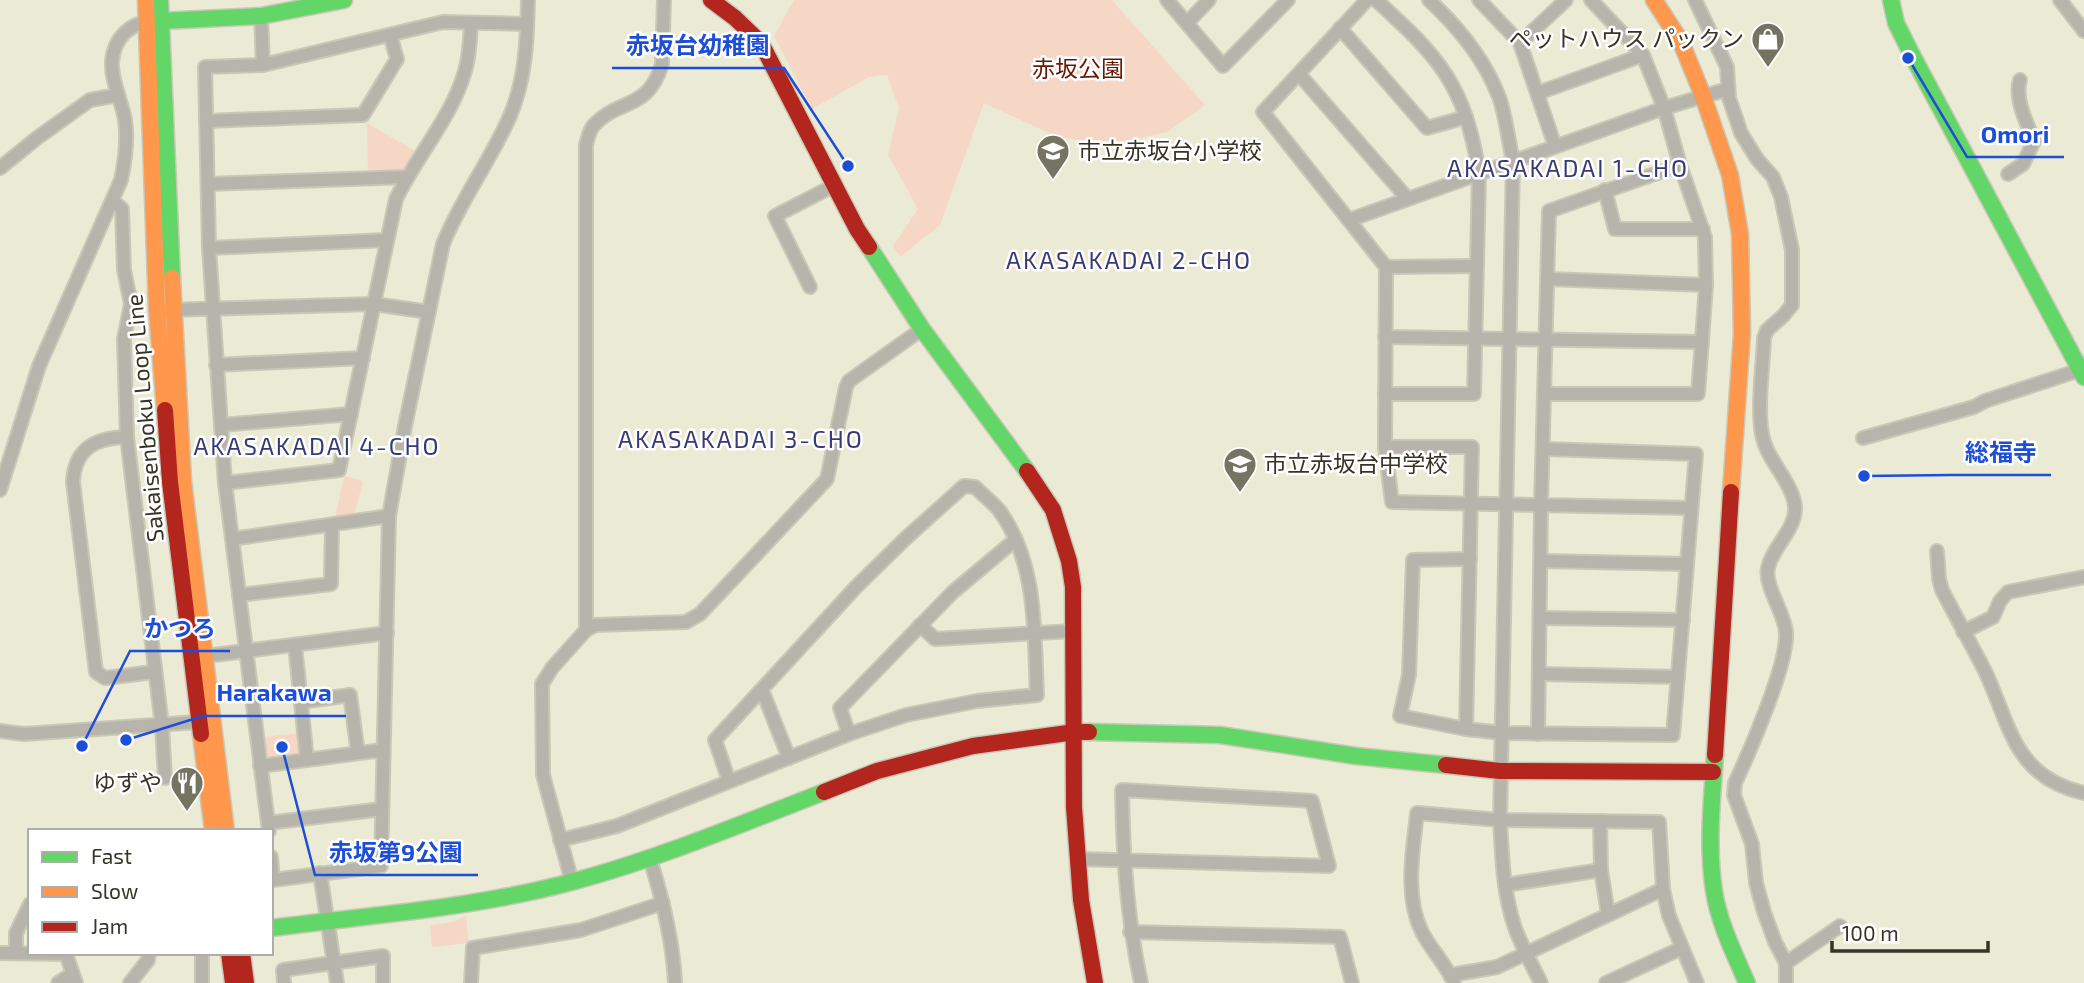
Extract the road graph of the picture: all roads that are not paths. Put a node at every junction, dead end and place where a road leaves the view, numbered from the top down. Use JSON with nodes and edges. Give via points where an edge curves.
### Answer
{"nodes":[{"id":1,"x":146,"y":0,"type":"edge"},
{"id":2,"x":160,"y":0,"type":"edge"},
{"id":3,"x":344,"y":0,"type":"edge"},
{"id":4,"x":528,"y":0,"type":"edge"},
{"id":5,"x":664,"y":0,"type":"edge"},
{"id":6,"x":711,"y":0,"type":"edge"},
{"id":7,"x":1167,"y":0,"type":"edge"},
{"id":8,"x":1209,"y":0,"type":"edge"},
{"id":9,"x":1288,"y":0,"type":"edge"},
{"id":10,"x":1367,"y":0,"type":"edge"},
{"id":11,"x":1376,"y":0,"type":"edge"},
{"id":12,"x":1429,"y":0,"type":"edge"},
{"id":13,"x":1479,"y":0,"type":"edge"},
{"id":14,"x":1566,"y":0,"type":"edge"},
{"id":15,"x":1591,"y":0,"type":"edge"},
{"id":16,"x":1654,"y":0,"type":"edge"},
{"id":17,"x":1695,"y":0,"type":"edge"},
{"id":18,"x":1891,"y":0,"type":"edge"},
{"id":19,"x":2060,"y":0,"type":"edge"},
{"id":20,"x":261,"y":16,"type":"junction"},
{"id":21,"x":154,"y":21,"type":"junction"},
{"id":22,"x":471,"y":23,"type":"junction"},
{"id":23,"x":1187,"y":23,"type":"junction"},
{"id":24,"x":527,"y":24,"type":"junction"},
{"id":25,"x":1340,"y":28,"type":"junction"},
{"id":26,"x":2084,"y":31,"type":"edge"},
{"id":27,"x":390,"y":35,"type":"junction"},
{"id":28,"x":1520,"y":43,"type":"junction"},
{"id":29,"x":1643,"y":55,"type":"junction"},
{"id":30,"x":262,"y":65,"type":"junction"},
{"id":31,"x":1299,"y":74,"type":"junction"},
{"id":32,"x":2020,"y":80,"type":"dead end"},
{"id":33,"x":1728,"y":89,"type":"junction"},
{"id":34,"x":1538,"y":93,"type":"junction"},
{"id":35,"x":118,"y":95,"type":"junction"},
{"id":36,"x":1703,"y":96,"type":"junction"},
{"id":37,"x":1664,"y":108,"type":"junction"},
{"id":38,"x":1466,"y":117,"type":"junction"},
{"id":39,"x":206,"y":121,"type":"junction"},
{"id":40,"x":1555,"y":146,"type":"junction"},
{"id":41,"x":1513,"y":160,"type":"junction"},
{"id":42,"x":1680,"y":165,"type":"junction"},
{"id":43,"x":0,"y":168,"type":"edge"},
{"id":44,"x":1479,"y":173,"type":"junction"},
{"id":45,"x":2008,"y":174,"type":"dead end"},
{"id":46,"x":406,"y":177,"type":"junction"},
{"id":47,"x":208,"y":184,"type":"junction"},
{"id":48,"x":835,"y":186,"type":"junction"},
{"id":49,"x":1605,"y":190,"type":"junction"},
{"id":50,"x":1407,"y":198,"type":"junction"},
{"id":51,"x":113,"y":201,"type":"junction"},
{"id":52,"x":1349,"y":220,"type":"junction"},
{"id":53,"x":1703,"y":229,"type":"junction"},
{"id":54,"x":387,"y":240,"type":"junction"},
{"id":55,"x":209,"y":248,"type":"junction"},
{"id":56,"x":1477,"y":266,"type":"junction"},
{"id":57,"x":1386,"y":267,"type":"junction"},
{"id":58,"x":1548,"y":279,"type":"junction"},
{"id":59,"x":1706,"y":285,"type":"junction"},
{"id":60,"x":810,"y":287,"type":"dead end"},
{"id":61,"x":374,"y":304,"type":"junction"},
{"id":62,"x":213,"y":309,"type":"junction"},
{"id":63,"x":165,"y":310,"type":"junction"},
{"id":64,"x":429,"y":312,"type":"junction"},
{"id":65,"x":922,"y":329,"type":"junction"},
{"id":66,"x":1385,"y":337,"type":"junction"},
{"id":67,"x":1474,"y":337,"type":"junction"},
{"id":68,"x":1508,"y":338,"type":"junction"},
{"id":69,"x":1546,"y":338,"type":"junction"},
{"id":70,"x":1702,"y":342,"type":"junction"},
{"id":71,"x":363,"y":358,"type":"junction"},
{"id":72,"x":216,"y":365,"type":"junction"},
{"id":73,"x":2082,"y":374,"type":"edge"},
{"id":74,"x":1385,"y":394,"type":"junction"},
{"id":75,"x":1545,"y":394,"type":"junction"},
{"id":76,"x":1762,"y":403,"type":"junction"},
{"id":77,"x":1737,"y":404,"type":"junction"},
{"id":78,"x":351,"y":414,"type":"junction"},
{"id":79,"x":220,"y":425,"type":"junction"},
{"id":80,"x":127,"y":437,"type":"junction"},
{"id":81,"x":1863,"y":438,"type":"dead end"},
{"id":82,"x":1385,"y":447,"type":"junction"},
{"id":83,"x":1544,"y":449,"type":"junction"},
{"id":84,"x":225,"y":484,"type":"junction"},
{"id":85,"x":0,"y":491,"type":"edge"},
{"id":86,"x":1471,"y":503,"type":"junction"},
{"id":87,"x":1506,"y":504,"type":"junction"},
{"id":88,"x":1541,"y":504,"type":"junction"},
{"id":89,"x":1690,"y":508,"type":"junction"},
{"id":90,"x":389,"y":516,"type":"junction"},
{"id":91,"x":332,"y":525,"type":"junction"},
{"id":92,"x":232,"y":539,"type":"junction"},
{"id":93,"x":1015,"y":540,"type":"junction"},
{"id":94,"x":1937,"y":551,"type":"dead end"},
{"id":95,"x":1470,"y":559,"type":"junction"},
{"id":96,"x":1541,"y":561,"type":"junction"},
{"id":97,"x":1687,"y":564,"type":"junction"},
{"id":98,"x":2084,"y":577,"type":"edge"},
{"id":99,"x":239,"y":595,"type":"junction"},
{"id":100,"x":1540,"y":618,"type":"junction"},
{"id":101,"x":1683,"y":620,"type":"junction"},
{"id":102,"x":920,"y":625,"type":"junction"},
{"id":103,"x":586,"y":630,"type":"junction"},
{"id":104,"x":1074,"y":631,"type":"junction"},
{"id":105,"x":1963,"y":632,"type":"junction"},
{"id":106,"x":1034,"y":633,"type":"junction"},
{"id":107,"x":387,"y":634,"type":"junction"},
{"id":108,"x":295,"y":645,"type":"junction"},
{"id":109,"x":246,"y":652,"type":"junction"},
{"id":110,"x":198,"y":657,"type":"junction"},
{"id":111,"x":154,"y":672,"type":"junction"},
{"id":112,"x":1539,"y":674,"type":"junction"},
{"id":113,"x":1678,"y":677,"type":"junction"},
{"id":114,"x":762,"y":690,"type":"junction"},
{"id":115,"x":301,"y":702,"type":"junction"},
{"id":116,"x":198,"y":722,"type":"junction"},
{"id":117,"x":162,"y":726,"type":"junction"},
{"id":118,"x":1466,"y":729,"type":"junction"},
{"id":119,"x":0,"y":732,"type":"edge"},
{"id":120,"x":1075,"y":732,"type":"junction"},
{"id":121,"x":1502,"y":733,"type":"junction"},
{"id":122,"x":849,"y":734,"type":"junction"},
{"id":123,"x":1538,"y":734,"type":"junction"},
{"id":124,"x":383,"y":750,"type":"junction"},
{"id":125,"x":358,"y":753,"type":"junction"},
{"id":126,"x":789,"y":758,"type":"junction"},
{"id":127,"x":307,"y":760,"type":"junction"},
{"id":128,"x":260,"y":766,"type":"junction"},
{"id":129,"x":1500,"y":771,"type":"junction"},
{"id":130,"x":1713,"y":772,"type":"junction"},
{"id":131,"x":165,"y":778,"type":"dead end"},
{"id":132,"x":729,"y":781,"type":"junction"},
{"id":133,"x":2084,"y":793,"type":"edge"},
{"id":134,"x":382,"y":809,"type":"junction"},
{"id":135,"x":1500,"y":820,"type":"junction"},
{"id":136,"x":1600,"y":821,"type":"junction"},
{"id":137,"x":268,"y":827,"type":"edge"},
{"id":138,"x":214,"y":829,"type":"edge"},
{"id":139,"x":226,"y":829,"type":"edge"},
{"id":140,"x":561,"y":841,"type":"junction"},
{"id":141,"x":650,"y":859,"type":"junction"},
{"id":142,"x":1078,"y":859,"type":"junction"},
{"id":143,"x":1123,"y":860,"type":"junction"},
{"id":144,"x":1601,"y":870,"type":"junction"},
{"id":145,"x":320,"y":873,"type":"junction"},
{"id":146,"x":273,"y":880,"type":"edge"},
{"id":147,"x":572,"y":882,"type":"junction"},
{"id":148,"x":1505,"y":885,"type":"junction"},
{"id":149,"x":1663,"y":889,"type":"junction"},
{"id":150,"x":663,"y":903,"type":"junction"},
{"id":151,"x":28,"y":908,"type":"edge"},
{"id":152,"x":1608,"y":914,"type":"junction"},
{"id":153,"x":327,"y":921,"type":"junction"},
{"id":154,"x":1840,"y":926,"type":"dead end"},
{"id":155,"x":273,"y":928,"type":"edge"},
{"id":156,"x":1130,"y":932,"type":"junction"},
{"id":157,"x":1682,"y":948,"type":"junction"},
{"id":158,"x":0,"y":953,"type":"edge"},
{"id":159,"x":16,"y":953,"type":"junction"},
{"id":160,"x":28,"y":953,"type":"edge"},
{"id":161,"x":1526,"y":953,"type":"junction"},
{"id":162,"x":67,"y":955,"type":"edge"},
{"id":163,"x":149,"y":955,"type":"edge"},
{"id":164,"x":202,"y":955,"type":"edge"},
{"id":165,"x":229,"y":955,"type":"edge"},
{"id":166,"x":242,"y":955,"type":"edge"},
{"id":167,"x":1786,"y":962,"type":"junction"},
{"id":168,"x":334,"y":963,"type":"junction"},
{"id":169,"x":74,"y":979,"type":"edge"},
{"id":170,"x":1452,"y":979,"type":"edge"},
{"id":171,"x":58,"y":983,"type":"edge"},
{"id":172,"x":130,"y":983,"type":"edge"},
{"id":173,"x":202,"y":983,"type":"edge"},
{"id":174,"x":233,"y":983,"type":"edge"},
{"id":175,"x":246,"y":983,"type":"edge"},
{"id":176,"x":284,"y":983,"type":"edge"},
{"id":177,"x":337,"y":983,"type":"edge"},
{"id":178,"x":383,"y":983,"type":"edge"},
{"id":179,"x":471,"y":983,"type":"edge"},
{"id":180,"x":675,"y":983,"type":"edge"},
{"id":181,"x":1096,"y":983,"type":"edge"},
{"id":182,"x":1140,"y":983,"type":"edge"},
{"id":183,"x":1352,"y":983,"type":"edge"},
{"id":184,"x":1541,"y":983,"type":"edge"},
{"id":185,"x":1606,"y":983,"type":"edge"},
{"id":186,"x":1697,"y":983,"type":"edge"},
{"id":187,"x":1747,"y":983,"type":"edge"},
{"id":188,"x":1786,"y":983,"type":"edge"}],
"edges":[{"from":1,"to":21,"type":"street","name":"Sakaisenboku Loop Line"},
{"from":2,"to":21,"type":"street","name":"Sakaisenboku Loop Line"},
{"from":3,"to":20,"type":"street"},
{"from":4,"to":24,"type":"street"},
{"from":5,"to":103,"type":"street","via":[[659,74],[642,97],[594,125],[586,145]]},
{"from":6,"to":48,"type":"street","via":[[761,43]]},
{"from":7,"to":23,"type":"street"},
{"from":8,"to":23,"type":"street"},
{"from":9,"to":23,"type":"street","via":[[1223,66]]},
{"from":10,"to":25,"type":"street"},
{"from":11,"to":38,"type":"street","via":[[1441,64]]},
{"from":12,"to":41,"type":"street","via":[[1485,69],[1499,97]]},
{"from":13,"to":28,"type":"street"},
{"from":14,"to":28,"type":"street"},
{"from":15,"to":29,"type":"street"},
{"from":16,"to":36,"type":"street","via":[[1681,42]]},
{"from":17,"to":33,"type":"street","via":[[1727,67]]},
{"from":18,"to":73,"type":"street","via":[[1896,23],[1912,55]]},
{"from":19,"to":26,"type":"street"},
{"from":20,"to":21,"type":"street"},
{"from":20,"to":30,"type":"street"},
{"from":21,"to":35,"type":"street","via":[[122,34],[112,62]]},
{"from":21,"to":63,"type":"street","name":"Sakaisenboku Loop Line"},
{"from":22,"to":24,"type":"street"},
{"from":22,"to":27,"type":"street","via":[[443,22]]},
{"from":22,"to":46,"type":"street","via":[[465,73]]},
{"from":24,"to":64,"type":"street","via":[[525,58],[510,115],[443,244]]},
{"from":25,"to":31,"type":"street"},
{"from":25,"to":38,"type":"street","via":[[1427,128]]},
{"from":27,"to":30,"type":"street"},
{"from":27,"to":39,"type":"street","via":[[397,58],[363,115]]},
{"from":28,"to":34,"type":"street"},
{"from":29,"to":34,"type":"street"},
{"from":29,"to":37,"type":"street"},
{"from":30,"to":39,"type":"street","via":[[205,67]]},
{"from":31,"to":50,"type":"street"},
{"from":31,"to":52,"type":"street","via":[[1263,112]]},
{"from":32,"to":45,"type":"street","via":[[2019,99],[2034,141],[2023,164]]},
{"from":33,"to":36,"type":"street"},
{"from":33,"to":76,"type":"street","via":[[1741,132],[1773,177],[1781,197],[1792,250],[1792,304],[1764,338]]},
{"from":34,"to":40,"type":"street"},
{"from":35,"to":43,"type":"street","via":[[90,100]]},
{"from":35,"to":51,"type":"street","via":[[125,121],[125,151]]},
{"from":36,"to":37,"type":"street"},
{"from":36,"to":77,"type":"street","via":[[1730,175],[1740,234]]},
{"from":37,"to":40,"type":"street"},
{"from":37,"to":42,"type":"street"},
{"from":38,"to":44,"type":"street"},
{"from":39,"to":47,"type":"street"},
{"from":40,"to":41,"type":"street"},
{"from":41,"to":44,"type":"street"},
{"from":41,"to":68,"type":"street"},
{"from":42,"to":49,"type":"street"},
{"from":42,"to":53,"type":"street"},
{"from":44,"to":50,"type":"street"},
{"from":44,"to":56,"type":"street"},
{"from":46,"to":47,"type":"street"},
{"from":46,"to":54,"type":"street"},
{"from":47,"to":55,"type":"street"},
{"from":48,"to":60,"type":"street","via":[[775,216]]},
{"from":48,"to":65,"type":"street","via":[[857,229]]},
{"from":49,"to":53,"type":"street","via":[[1615,229]]},
{"from":49,"to":58,"type":"street","via":[[1549,211]]},
{"from":50,"to":52,"type":"street"},
{"from":51,"to":80,"type":"street","via":[[122,209],[124,270],[131,303],[124,339]]},
{"from":51,"to":85,"type":"street","via":[[39,366]]},
{"from":52,"to":57,"type":"street"},
{"from":53,"to":59,"type":"street"},
{"from":54,"to":55,"type":"street"},
{"from":54,"to":61,"type":"street"},
{"from":55,"to":62,"type":"street"},
{"from":56,"to":57,"type":"street"},
{"from":56,"to":67,"type":"street"},
{"from":57,"to":66,"type":"street"},
{"from":58,"to":59,"type":"street"},
{"from":58,"to":69,"type":"street"},
{"from":59,"to":70,"type":"street"},
{"from":61,"to":62,"type":"street"},
{"from":61,"to":64,"type":"street"},
{"from":61,"to":71,"type":"street"},
{"from":62,"to":63,"type":"street"},
{"from":62,"to":72,"type":"street"},
{"from":63,"to":110,"type":"street","name":"Sakaisenboku Loop Line"},
{"from":64,"to":90,"type":"street"},
{"from":65,"to":103,"type":"street","via":[[849,381],[827,480],[700,614],[686,622],[605,624]]},
{"from":65,"to":104,"type":"street","via":[[1053,510],[1069,561]]},
{"from":66,"to":67,"type":"street"},
{"from":66,"to":74,"type":"street"},
{"from":67,"to":68,"type":"street"},
{"from":67,"to":74,"type":"street","via":[[1474,394]]},
{"from":68,"to":69,"type":"street"},
{"from":68,"to":87,"type":"street"},
{"from":69,"to":70,"type":"street"},
{"from":69,"to":75,"type":"street"},
{"from":70,"to":75,"type":"street","via":[[1698,394]]},
{"from":71,"to":72,"type":"street"},
{"from":71,"to":78,"type":"street"},
{"from":72,"to":79,"type":"street"},
{"from":73,"to":81,"type":"street"},
{"from":74,"to":82,"type":"street"},
{"from":75,"to":83,"type":"street"},
{"from":76,"to":77,"type":"street"},
{"from":76,"to":167,"type":"street","via":[[1762,434],[1795,508],[1794,519],[1768,567],[1767,580],[1783,616],[1786,636],[1783,659],[1734,795],[1752,844],[1756,883],[1774,942]]},
{"from":77,"to":130,"type":"street"},
{"from":78,"to":79,"type":"street"},
{"from":78,"to":84,"type":"street","via":[[339,470]]},
{"from":79,"to":84,"type":"street"},
{"from":80,"to":111,"type":"street"},
{"from":80,"to":111,"type":"street","via":[[99,440],[90,446],[74,469],[73,482],[96,672],[105,678]]},
{"from":82,"to":86,"type":"street","via":[[1392,502]]},
{"from":82,"to":86,"type":"street","via":[[1472,447]]},
{"from":83,"to":88,"type":"street"},
{"from":83,"to":89,"type":"street","via":[[1696,454]]},
{"from":84,"to":92,"type":"street"},
{"from":86,"to":87,"type":"street"},
{"from":86,"to":95,"type":"street"},
{"from":87,"to":88,"type":"street"},
{"from":87,"to":121,"type":"street"},
{"from":88,"to":89,"type":"street"},
{"from":88,"to":96,"type":"street"},
{"from":89,"to":97,"type":"street"},
{"from":90,"to":91,"type":"street"},
{"from":90,"to":107,"type":"street"},
{"from":91,"to":92,"type":"street"},
{"from":91,"to":99,"type":"street","via":[[331,584]]},
{"from":92,"to":99,"type":"street"},
{"from":93,"to":102,"type":"street"},
{"from":93,"to":106,"type":"street","via":[[1030,584]]},
{"from":93,"to":114,"type":"street","via":[[999,510],[975,487],[964,486],[856,587]]},
{"from":94,"to":105,"type":"street","via":[[1942,590]]},
{"from":95,"to":118,"type":"street"},
{"from":95,"to":118,"type":"street","via":[[1413,560],[1409,675],[1400,716]]},
{"from":96,"to":97,"type":"street"},
{"from":96,"to":100,"type":"street"},
{"from":97,"to":101,"type":"street"},
{"from":98,"to":105,"type":"street","via":[[2008,592],[1993,617]]},
{"from":99,"to":109,"type":"street"},
{"from":100,"to":101,"type":"street"},
{"from":100,"to":112,"type":"street"},
{"from":101,"to":113,"type":"street"},
{"from":102,"to":106,"type":"street","via":[[935,639]]},
{"from":102,"to":122,"type":"street","via":[[840,708]]},
{"from":103,"to":140,"type":"street","via":[[542,684],[543,775]]},
{"from":104,"to":106,"type":"street"},
{"from":104,"to":120,"type":"street"},
{"from":105,"to":133,"type":"street","via":[[2021,755],[2047,779]]},
{"from":106,"to":122,"type":"street","via":[[1037,695],[936,707]]},
{"from":107,"to":108,"type":"street"},
{"from":107,"to":124,"type":"street"},
{"from":108,"to":109,"type":"street"},
{"from":108,"to":115,"type":"street"},
{"from":109,"to":110,"type":"street"},
{"from":109,"to":128,"type":"street"},
{"from":110,"to":116,"type":"street","name":"Sakaisenboku Loop Line"},
{"from":110,"to":139,"type":"street","name":"Sakaisenboku Loop Line"},
{"from":111,"to":117,"type":"street"},
{"from":112,"to":113,"type":"street"},
{"from":112,"to":123,"type":"street"},
{"from":113,"to":123,"type":"street","via":[[1673,735]]},
{"from":114,"to":126,"type":"street"},
{"from":114,"to":132,"type":"street","via":[[715,740]]},
{"from":115,"to":125,"type":"street","via":[[351,695]]},
{"from":115,"to":127,"type":"street"},
{"from":116,"to":117,"type":"street"},
{"from":116,"to":138,"type":"street","name":"Sakaisenboku Loop Line"},
{"from":117,"to":119,"type":"street"},
{"from":117,"to":131,"type":"street"},
{"from":118,"to":121,"type":"street"},
{"from":120,"to":129,"type":"street","via":[[1220,735]]},
{"from":120,"to":141,"type":"street","via":[[973,746],[877,771]]},
{"from":120,"to":142,"type":"street"},
{"from":121,"to":123,"type":"street"},
{"from":121,"to":129,"type":"street"},
{"from":122,"to":126,"type":"street"},
{"from":124,"to":125,"type":"street"},
{"from":124,"to":134,"type":"street"},
{"from":125,"to":127,"type":"street"},
{"from":126,"to":132,"type":"street"},
{"from":127,"to":128,"type":"street"},
{"from":128,"to":137,"type":"street"},
{"from":129,"to":130,"type":"street"},
{"from":129,"to":135,"type":"street"},
{"from":130,"to":187,"type":"street","via":[[1710,844],[1714,892],[1727,939]]},
{"from":132,"to":140,"type":"street","via":[[617,826]]},
{"from":134,"to":137,"type":"street"},
{"from":134,"to":145,"type":"street","via":[[381,866]]},
{"from":135,"to":136,"type":"street"},
{"from":135,"to":148,"type":"street"},
{"from":135,"to":170,"type":"street","via":[[1417,813],[1415,914]]},
{"from":136,"to":144,"type":"street"},
{"from":136,"to":149,"type":"street","via":[[1659,822]]},
{"from":140,"to":147,"type":"street"},
{"from":141,"to":147,"type":"street"},
{"from":141,"to":150,"type":"street"},
{"from":142,"to":143,"type":"street"},
{"from":142,"to":181,"type":"street"},
{"from":143,"to":143,"type":"street","via":[[1178,862],[1329,866],[1311,801],[1122,790]]},
{"from":143,"to":156,"type":"street"},
{"from":144,"to":148,"type":"street"},
{"from":144,"to":152,"type":"street"},
{"from":145,"to":146,"type":"street"},
{"from":145,"to":153,"type":"street"},
{"from":147,"to":153,"type":"street","via":[[476,902]]},
{"from":148,"to":161,"type":"street"},
{"from":149,"to":152,"type":"street"},
{"from":149,"to":157,"type":"street"},
{"from":150,"to":179,"type":"street","via":[[581,930],[474,948]]},
{"from":150,"to":180,"type":"street","via":[[674,951]]},
{"from":151,"to":159,"type":"street","via":[[16,933]]},
{"from":152,"to":161,"type":"street"},
{"from":153,"to":155,"type":"street"},
{"from":153,"to":168,"type":"street"},
{"from":154,"to":167,"type":"street"},
{"from":156,"to":182,"type":"street"},
{"from":156,"to":183,"type":"street","via":[[1340,937]]},
{"from":157,"to":185,"type":"street"},
{"from":157,"to":186,"type":"street"},
{"from":158,"to":159,"type":"street"},
{"from":159,"to":160,"type":"street"},
{"from":161,"to":170,"type":"street","via":[[1497,967]]},
{"from":161,"to":184,"type":"street"},
{"from":162,"to":169,"type":"street"},
{"from":163,"to":172,"type":"street"},
{"from":164,"to":173,"type":"street"},
{"from":165,"to":174,"type":"street"},
{"from":166,"to":175,"type":"street"},
{"from":167,"to":188,"type":"street"},
{"from":168,"to":176,"type":"street","via":[[282,970]]},
{"from":168,"to":177,"type":"street"},
{"from":168,"to":178,"type":"street","via":[[383,956]]},
{"from":169,"to":171,"type":"street"}]}
